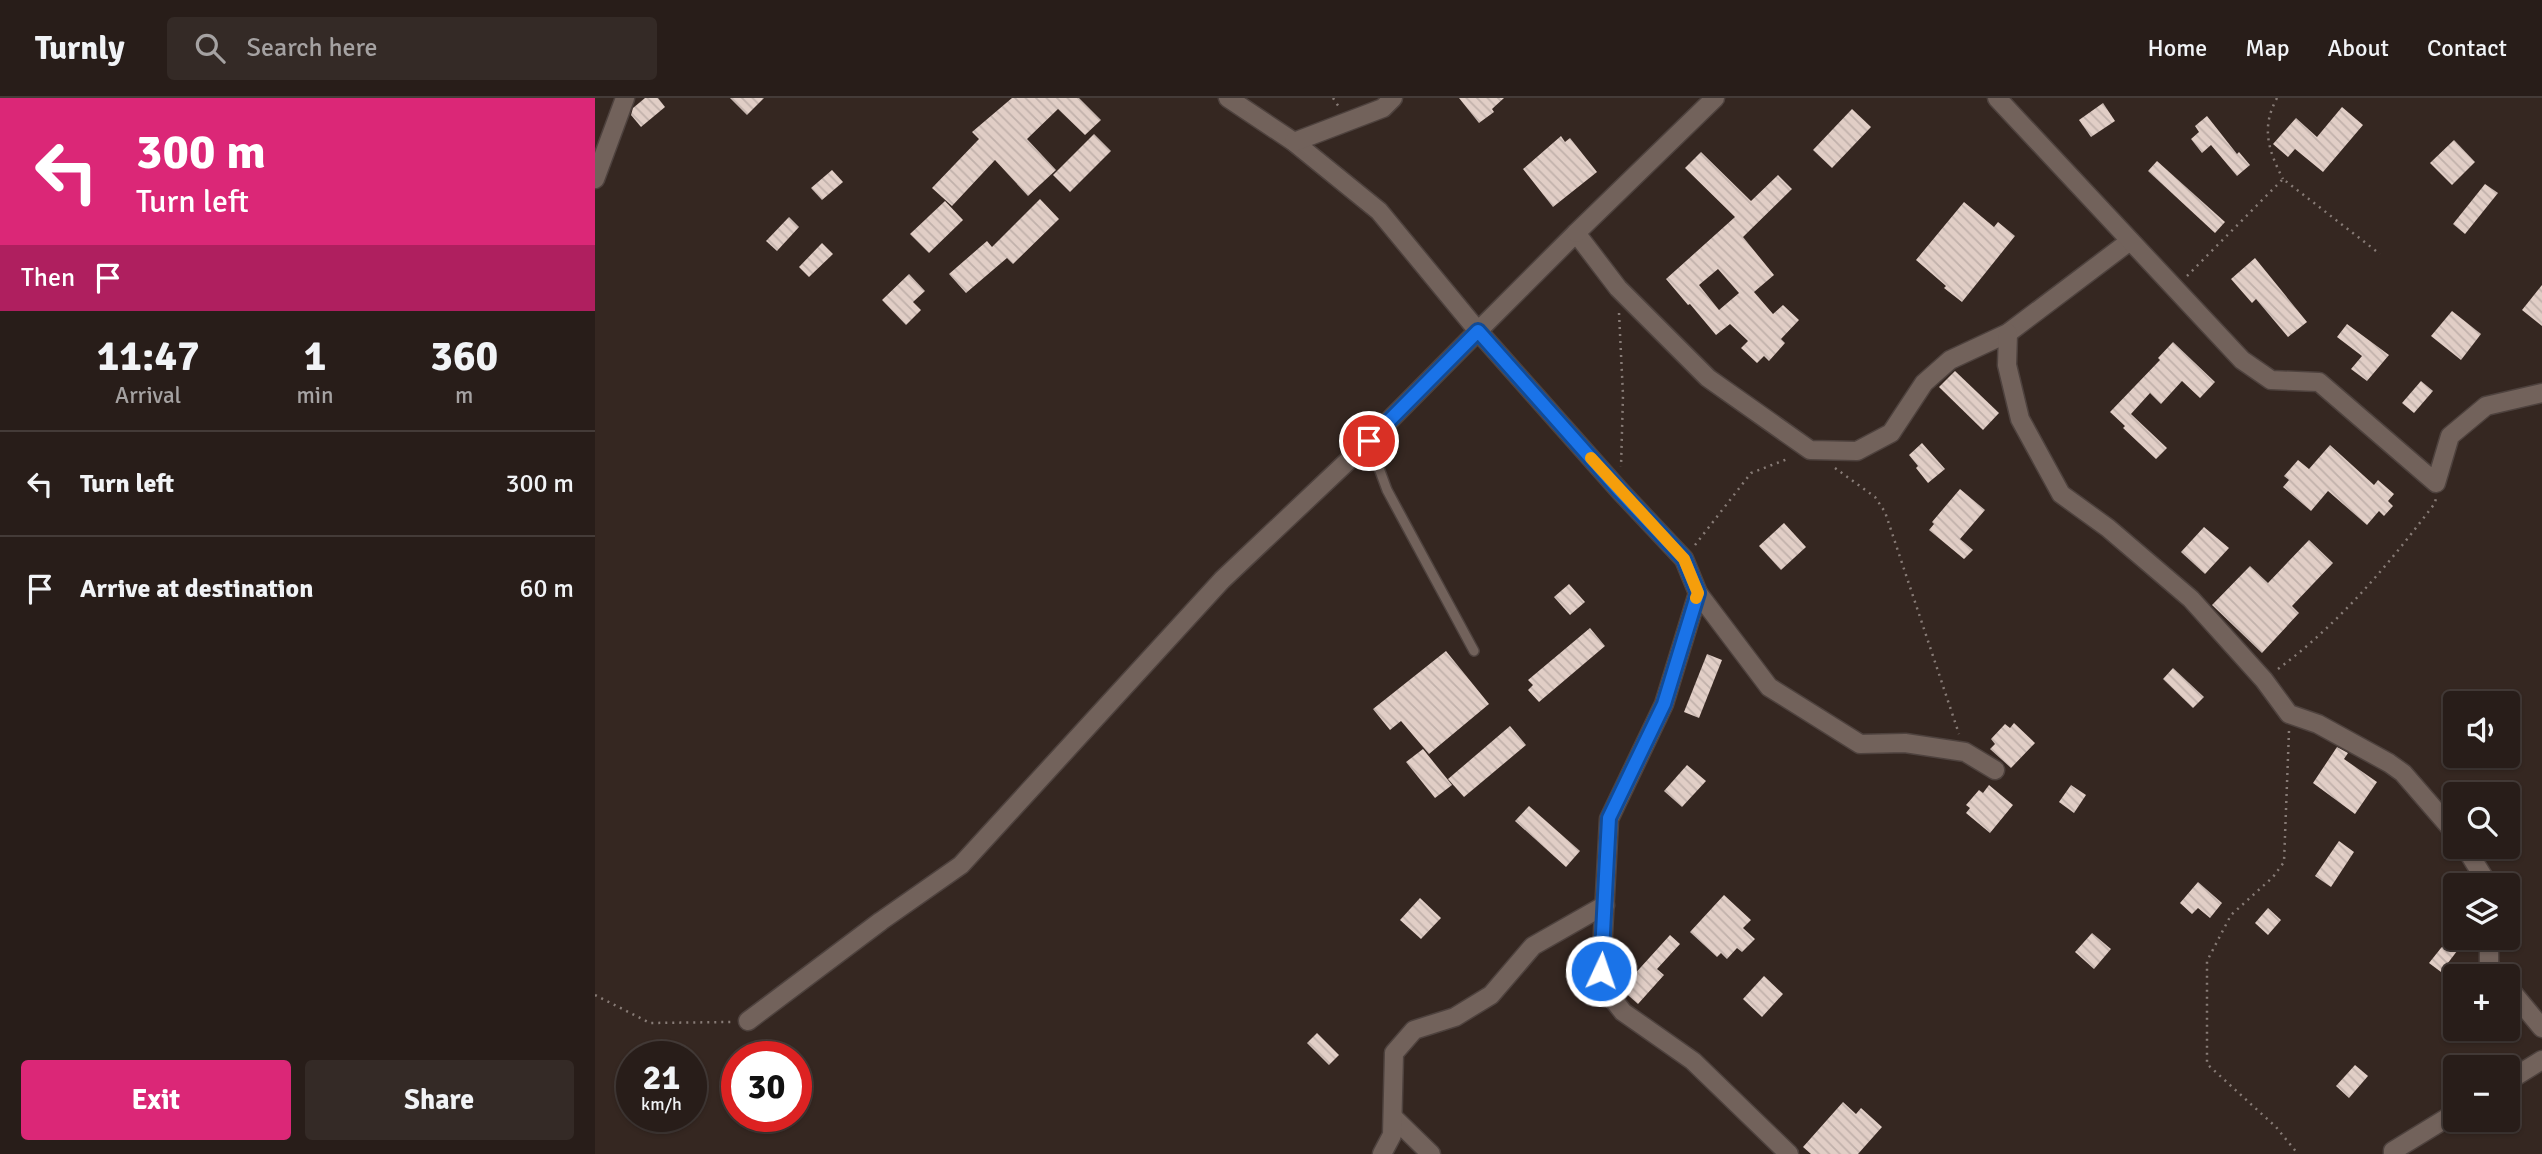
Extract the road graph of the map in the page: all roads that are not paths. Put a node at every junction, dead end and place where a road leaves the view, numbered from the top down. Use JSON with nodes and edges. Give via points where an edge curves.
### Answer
{"nodes":[{"id":1,"x":625,"y":98,"type":"edge"},
{"id":2,"x":1228,"y":98,"type":"edge"},
{"id":3,"x":1393,"y":98,"type":"edge"},
{"id":4,"x":1715,"y":98,"type":"edge"},
{"id":5,"x":1997,"y":98,"type":"edge"},
{"id":6,"x":1294,"y":142,"type":"junction"},
{"id":7,"x":595,"y":179,"type":"edge"},
{"id":8,"x":1576,"y":233,"type":"junction"},
{"id":9,"x":2130,"y":241,"type":"junction"},
{"id":10,"x":1478,"y":331,"type":"junction"},
{"id":11,"x":2008,"y":333,"type":"junction"},
{"id":12,"x":2542,"y":393,"type":"edge"},
{"id":13,"x":1369,"y":441,"type":"junction"},
{"id":14,"x":1698,"y":593,"type":"junction"},
{"id":15,"x":1474,"y":651,"type":"dead end"},
{"id":16,"x":1995,"y":770,"type":"dead end"},
{"id":17,"x":2443,"y":819,"type":"edge"},
{"id":18,"x":1605,"y":905,"type":"junction"},
{"id":19,"x":2520,"y":1001,"type":"edge"},
{"id":20,"x":748,"y":1021,"type":"road end"},
{"id":21,"x":2542,"y":1028,"type":"edge"},
{"id":22,"x":2542,"y":1060,"type":"edge"},
{"id":23,"x":2520,"y":1074,"type":"edge"},
{"id":24,"x":1394,"y":1118,"type":"junction"},
{"id":25,"x":2443,"y":1120,"type":"edge"},
{"id":26,"x":1382,"y":1154,"type":"edge"},
{"id":27,"x":1431,"y":1154,"type":"edge"},
{"id":28,"x":1789,"y":1154,"type":"edge"},
{"id":29,"x":2393,"y":1154,"type":"edge"}],
"edges":[{"from":1,"to":7,"type":"street"},
{"from":2,"to":6,"type":"street"},
{"from":3,"to":6,"type":"street","via":[[1383,108]]},
{"from":4,"to":8,"type":"street"},
{"from":5,"to":9,"type":"street"},
{"from":6,"to":10,"type":"street","via":[[1379,211]]},
{"from":8,"to":10,"type":"street"},
{"from":8,"to":11,"type":"street","via":[[1618,288],[1708,378],[1810,450],[1857,451],[1891,433],[1924,383],[1950,360]]},
{"from":9,"to":11,"type":"street"},
{"from":9,"to":12,"type":"street","via":[[2242,360],[2271,380],[2319,382],[2436,482],[2450,436],[2486,406]]},
{"from":10,"to":13,"type":"street"},
{"from":10,"to":14,"type":"street","via":[[1684,559]]},
{"from":11,"to":17,"type":"street","via":[[2007,365],[2020,419],[2061,494],[2191,599],[2290,714],[2318,724],[2403,773]]},
{"from":13,"to":15,"type":"lane","via":[[1387,490]]},
{"from":13,"to":20,"type":"street","via":[[1222,580],[961,865]]},
{"from":14,"to":16,"type":"street","via":[[1769,687],[1860,744],[1905,743],[1965,752]]},
{"from":14,"to":18,"type":"street","via":[[1664,704],[1609,818]]},
{"from":18,"to":24,"type":"street","via":[[1533,946],[1490,995],[1455,1017],[1414,1030],[1394,1053]]},
{"from":18,"to":28,"type":"street","via":[[1601,971],[1609,995],[1623,1012],[1693,1061]]},
{"from":19,"to":21,"type":"street"},
{"from":22,"to":23,"type":"street"},
{"from":24,"to":26,"type":"street"},
{"from":24,"to":27,"type":"street"},
{"from":25,"to":29,"type":"street"}]}
